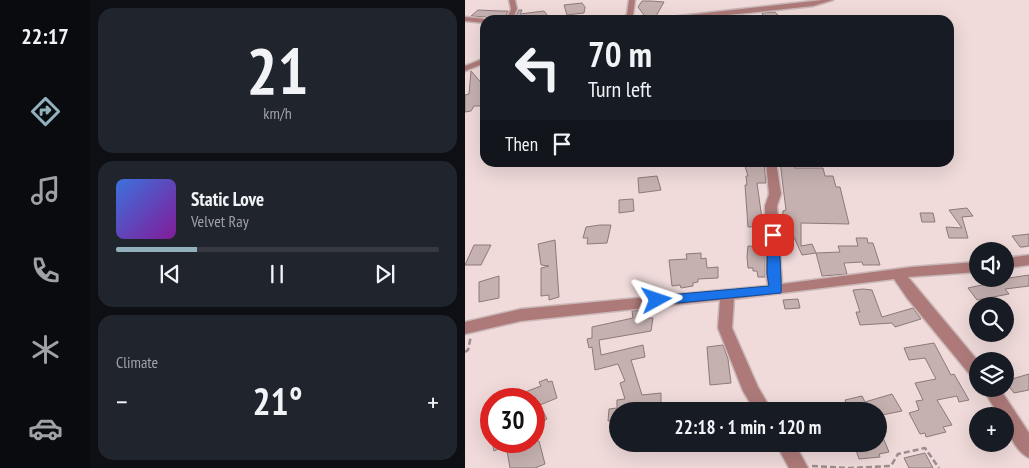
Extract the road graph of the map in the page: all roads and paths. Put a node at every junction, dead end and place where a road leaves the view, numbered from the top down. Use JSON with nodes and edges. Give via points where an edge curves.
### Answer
{"nodes":[{"id":1,"x":512,"y":0,"type":"edge"},
{"id":2,"x":632,"y":0,"type":"edge"},
{"id":3,"x":830,"y":0,"type":"edge"},
{"id":4,"x":724,"y":13,"type":"junction"},
{"id":5,"x":511,"y":15,"type":"edge"},
{"id":6,"x":629,"y":15,"type":"edge"},
{"id":7,"x":706,"y":15,"type":"edge"},
{"id":8,"x":727,"y":15,"type":"edge"},
{"id":9,"x":465,"y":19,"type":"edge"},
{"id":10,"x":480,"y":20,"type":"edge"},
{"id":11,"x":480,"y":62,"type":"edge"},
{"id":12,"x":465,"y":69,"type":"edge"},
{"id":13,"x":772,"y":167,"type":"edge"},
{"id":14,"x":1029,"y":260,"type":"edge"},
{"id":15,"x":1014,"y":262,"type":"edge"},
{"id":16,"x":969,"y":268,"type":"edge"},
{"id":17,"x":898,"y":274,"type":"junction"},
{"id":18,"x":776,"y":290,"type":"junction"},
{"id":19,"x":727,"y":294,"type":"junction"},
{"id":20,"x":469,"y":328,"type":"edge"},
{"id":21,"x":465,"y":352,"type":"edge"},
{"id":22,"x":969,"y":362,"type":"edge"},
{"id":23,"x":996,"y":397,"type":"edge"},
{"id":24,"x":758,"y":402,"type":"edge"},
{"id":25,"x":1029,"y":449,"type":"edge"},
{"id":26,"x":790,"y":452,"type":"edge"},
{"id":27,"x":799,"y":467,"type":"edge"},
{"id":28,"x":939,"y":468,"type":"edge"}],
"edges":[{"from":1,"to":5,"type":"street"},
{"from":2,"to":6,"type":"street"},
{"from":3,"to":4,"type":"street"},
{"from":4,"to":7,"type":"street"},
{"from":4,"to":8,"type":"street"},
{"from":9,"to":10,"type":"street"},
{"from":11,"to":12,"type":"street"},
{"from":13,"to":18,"type":"street"},
{"from":14,"to":15,"type":"street"},
{"from":16,"to":17,"type":"street"},
{"from":17,"to":18,"type":"street"},
{"from":17,"to":22,"type":"street"},
{"from":18,"to":19,"type":"street"},
{"from":19,"to":20,"type":"street","via":[[521,315]]},
{"from":19,"to":24,"type":"street","via":[[725,328]]},
{"from":20,"to":21,"type":"path","via":[[468,350]]},
{"from":23,"to":25,"type":"street"},
{"from":26,"to":27,"type":"street"},
{"from":27,"to":28,"type":"path","via":[[891,466],[898,454],[925,448]]}]}
